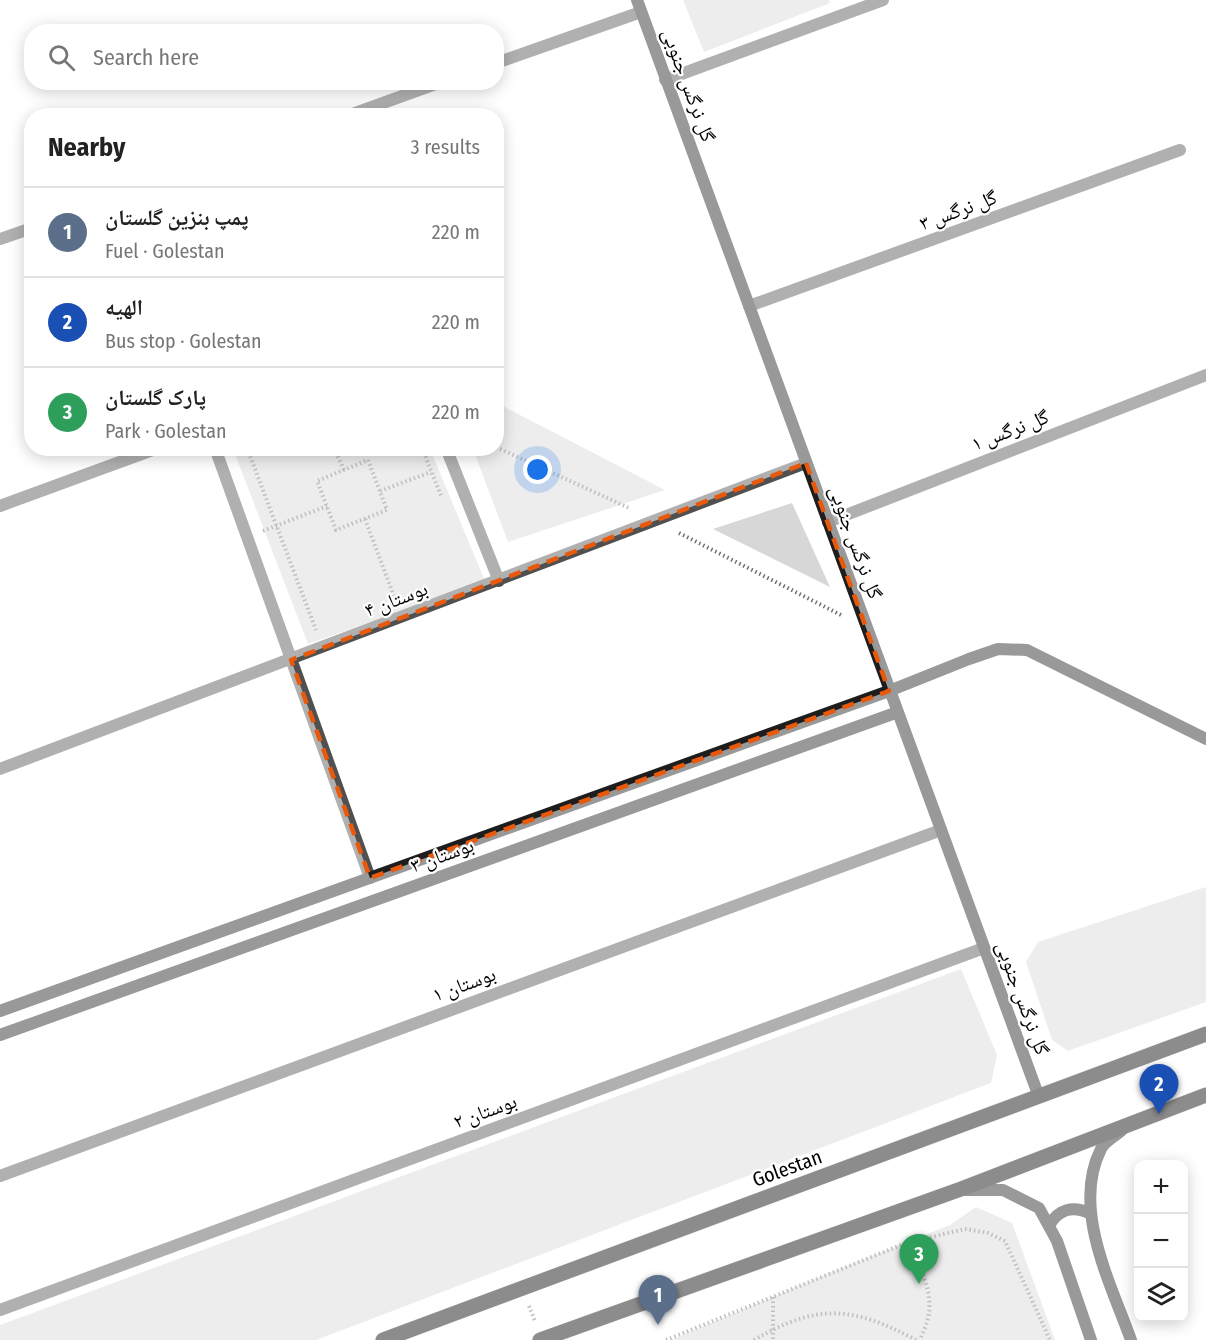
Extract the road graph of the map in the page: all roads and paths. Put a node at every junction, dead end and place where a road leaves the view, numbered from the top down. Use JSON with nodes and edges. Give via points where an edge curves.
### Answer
{"nodes":[{"id":1,"x":883,"y":0,"type":"edge"},
{"id":2,"x":639,"y":6,"type":"edge"},
{"id":3,"x":504,"y":60,"type":"edge"},
{"id":4,"x":665,"y":80,"type":"junction"},
{"id":5,"x":419,"y":90,"type":"edge"},
{"id":6,"x":369,"y":108,"type":"edge"},
{"id":7,"x":1180,"y":150,"type":"dead end"},
{"id":8,"x":24,"y":231,"type":"edge"},
{"id":9,"x":0,"y":239,"type":"edge"},
{"id":10,"x":749,"y":306,"type":"junction"},
{"id":11,"x":1206,"y":375,"type":"edge"},
{"id":12,"x":504,"y":451,"type":"edge"},
{"id":13,"x":137,"y":456,"type":"edge"},
{"id":14,"x":218,"y":456,"type":"edge"},
{"id":15,"x":250,"y":456,"type":"edge"},
{"id":16,"x":338,"y":456,"type":"edge"},
{"id":17,"x":425,"y":456,"type":"edge"},
{"id":18,"x":449,"y":456,"type":"edge"},
{"id":19,"x":806,"y":463,"type":"junction"},
{"id":20,"x":344,"y":470,"type":"junction"},
{"id":21,"x":431,"y":472,"type":"junction"},
{"id":22,"x":380,"y":491,"type":"junction"},
{"id":23,"x":444,"y":503,"type":"dead end"},
{"id":24,"x":0,"y":506,"type":"edge"},
{"id":25,"x":327,"y":506,"type":"junction"},
{"id":26,"x":364,"y":519,"type":"junction"},
{"id":27,"x":656,"y":521,"type":"junction"},
{"id":28,"x":828,"y":522,"type":"junction"},
{"id":29,"x":276,"y":526,"type":"junction"},
{"id":30,"x":247,"y":538,"type":"junction"},
{"id":31,"x":498,"y":580,"type":"junction"},
{"id":32,"x":397,"y":605,"type":"dead end"},
{"id":33,"x":867,"y":628,"type":"junction"},
{"id":34,"x":318,"y":634,"type":"dead end"},
{"id":35,"x":291,"y":660,"type":"junction"},
{"id":36,"x":890,"y":691,"type":"junction"},
{"id":37,"x":898,"y":712,"type":"junction"},
{"id":38,"x":1206,"y":739,"type":"edge"},
{"id":39,"x":0,"y":769,"type":"edge"},
{"id":40,"x":941,"y":830,"type":"junction"},
{"id":41,"x":370,"y":878,"type":"junction"},
{"id":42,"x":984,"y":948,"type":"junction"},
{"id":43,"x":0,"y":1011,"type":"edge"},
{"id":44,"x":1206,"y":1034,"type":"edge"},
{"id":45,"x":0,"y":1035,"type":"edge"},
{"id":46,"x":1206,"y":1095,"type":"edge"},
{"id":47,"x":1039,"y":1097,"type":"junction"},
{"id":48,"x":1124,"y":1128,"type":"junction"},
{"id":49,"x":0,"y":1176,"type":"edge"},
{"id":50,"x":961,"y":1190,"type":"junction"},
{"id":51,"x":1090,"y":1214,"type":"junction"},
{"id":52,"x":1049,"y":1226,"type":"junction"},
{"id":53,"x":906,"y":1243,"type":"junction"},
{"id":54,"x":523,"y":1288,"type":"junction"},
{"id":55,"x":773,"y":1297,"type":"junction"},
{"id":56,"x":0,"y":1310,"type":"edge"},
{"id":57,"x":773,"y":1329,"type":"junction"},
{"id":58,"x":383,"y":1340,"type":"edge"},
{"id":59,"x":541,"y":1340,"type":"edge"},
{"id":60,"x":666,"y":1340,"type":"edge"},
{"id":61,"x":754,"y":1340,"type":"edge"},
{"id":62,"x":773,"y":1340,"type":"edge"},
{"id":63,"x":918,"y":1340,"type":"edge"},
{"id":64,"x":1050,"y":1340,"type":"edge"},
{"id":65,"x":1091,"y":1340,"type":"edge"},
{"id":66,"x":1131,"y":1340,"type":"edge"}],
"edges":[{"from":1,"to":4,"type":"street"},
{"from":2,"to":3,"type":"street"},
{"from":2,"to":4,"type":"street","name":"گل نرگس جنوبی"},
{"from":4,"to":10,"type":"street","name":"گل نرگس جنوبی"},
{"from":5,"to":6,"type":"street"},
{"from":7,"to":10,"type":"street","name":"گل نرگس ۳"},
{"from":8,"to":9,"type":"street"},
{"from":10,"to":19,"type":"street","name":"گل نرگس جنوبی"},
{"from":11,"to":28,"type":"street","name":"گل نرگس ۱"},
{"from":12,"to":27,"type":"path"},
{"from":13,"to":24,"type":"street"},
{"from":14,"to":30,"type":"street"},
{"from":15,"to":29,"type":"path"},
{"from":16,"to":20,"type":"path"},
{"from":17,"to":21,"type":"path"},
{"from":18,"to":31,"type":"street"},
{"from":19,"to":27,"type":"street","name":"بوستان ۴"},
{"from":19,"to":28,"type":"street","name":"گل نرگس جنوبی"},
{"from":20,"to":22,"type":"path","via":[[368,460]]},
{"from":20,"to":25,"type":"path","via":[[316,481]]},
{"from":21,"to":22,"type":"path"},
{"from":21,"to":23,"type":"path"},
{"from":22,"to":26,"type":"path","via":[[387,510]]},
{"from":25,"to":26,"type":"path","via":[[336,530]]},
{"from":25,"to":29,"type":"path"},
{"from":26,"to":32,"type":"path"},
{"from":27,"to":31,"type":"street","name":"بوستان ۴"},
{"from":27,"to":33,"type":"path"},
{"from":28,"to":33,"type":"street","name":"گل نرگس جنوبی"},
{"from":29,"to":30,"type":"path"},
{"from":29,"to":34,"type":"path"},
{"from":30,"to":35,"type":"street"},
{"from":31,"to":35,"type":"street","name":"بوستان ۴"},
{"from":33,"to":36,"type":"street","name":"گل نرگس جنوبی"},
{"from":35,"to":39,"type":"street","name":"بوستان ۴"},
{"from":35,"to":41,"type":"street"},
{"from":36,"to":37,"type":"street","name":"گل نرگس جنوبی"},
{"from":36,"to":38,"type":"street","name":"بوستان ۳","via":[[998,649],[1028,650]]},
{"from":36,"to":41,"type":"street","name":"بوستان ۳"},
{"from":37,"to":40,"type":"street","name":"گل نرگس جنوبی"},
{"from":37,"to":45,"type":"street","name":"بوستان ۳"},
{"from":40,"to":42,"type":"street","name":"گل نرگس جنوبی"},
{"from":40,"to":49,"type":"street","name":"بوستان ۱"},
{"from":41,"to":43,"type":"street","name":"بوستان ۳"},
{"from":42,"to":47,"type":"street","name":"گل نرگس جنوبی"},
{"from":42,"to":56,"type":"street","name":"بوستان ۲"},
{"from":44,"to":47,"type":"main road","name":"Golestan"},
{"from":46,"to":48,"type":"main road"},
{"from":47,"to":54,"type":"main road","name":"Golestan"},
{"from":48,"to":50,"type":"main road"},
{"from":48,"to":51,"type":"street","via":[[1101,1147],[1090,1181]]},
{"from":50,"to":52,"type":"street","via":[[1003,1190],[1039,1208]]},
{"from":50,"to":59,"type":"main road"},
{"from":51,"to":52,"type":"street","via":[[1082,1209],[1062,1211]]},
{"from":51,"to":66,"type":"street"},
{"from":52,"to":65,"type":"street"},
{"from":53,"to":55,"type":"path"},
{"from":53,"to":63,"type":"path","via":[[926,1285],[929,1314]]},
{"from":53,"to":64,"type":"path","via":[[965,1229],[1005,1241]]},
{"from":54,"to":58,"type":"main road","name":"Golestan"},
{"from":54,"to":59,"type":"path"},
{"from":55,"to":57,"type":"path"},
{"from":55,"to":60,"type":"path"},
{"from":57,"to":61,"type":"path"},
{"from":57,"to":62,"type":"path"},
{"from":57,"to":63,"type":"path","via":[[825,1313],[857,1315]]}]}
